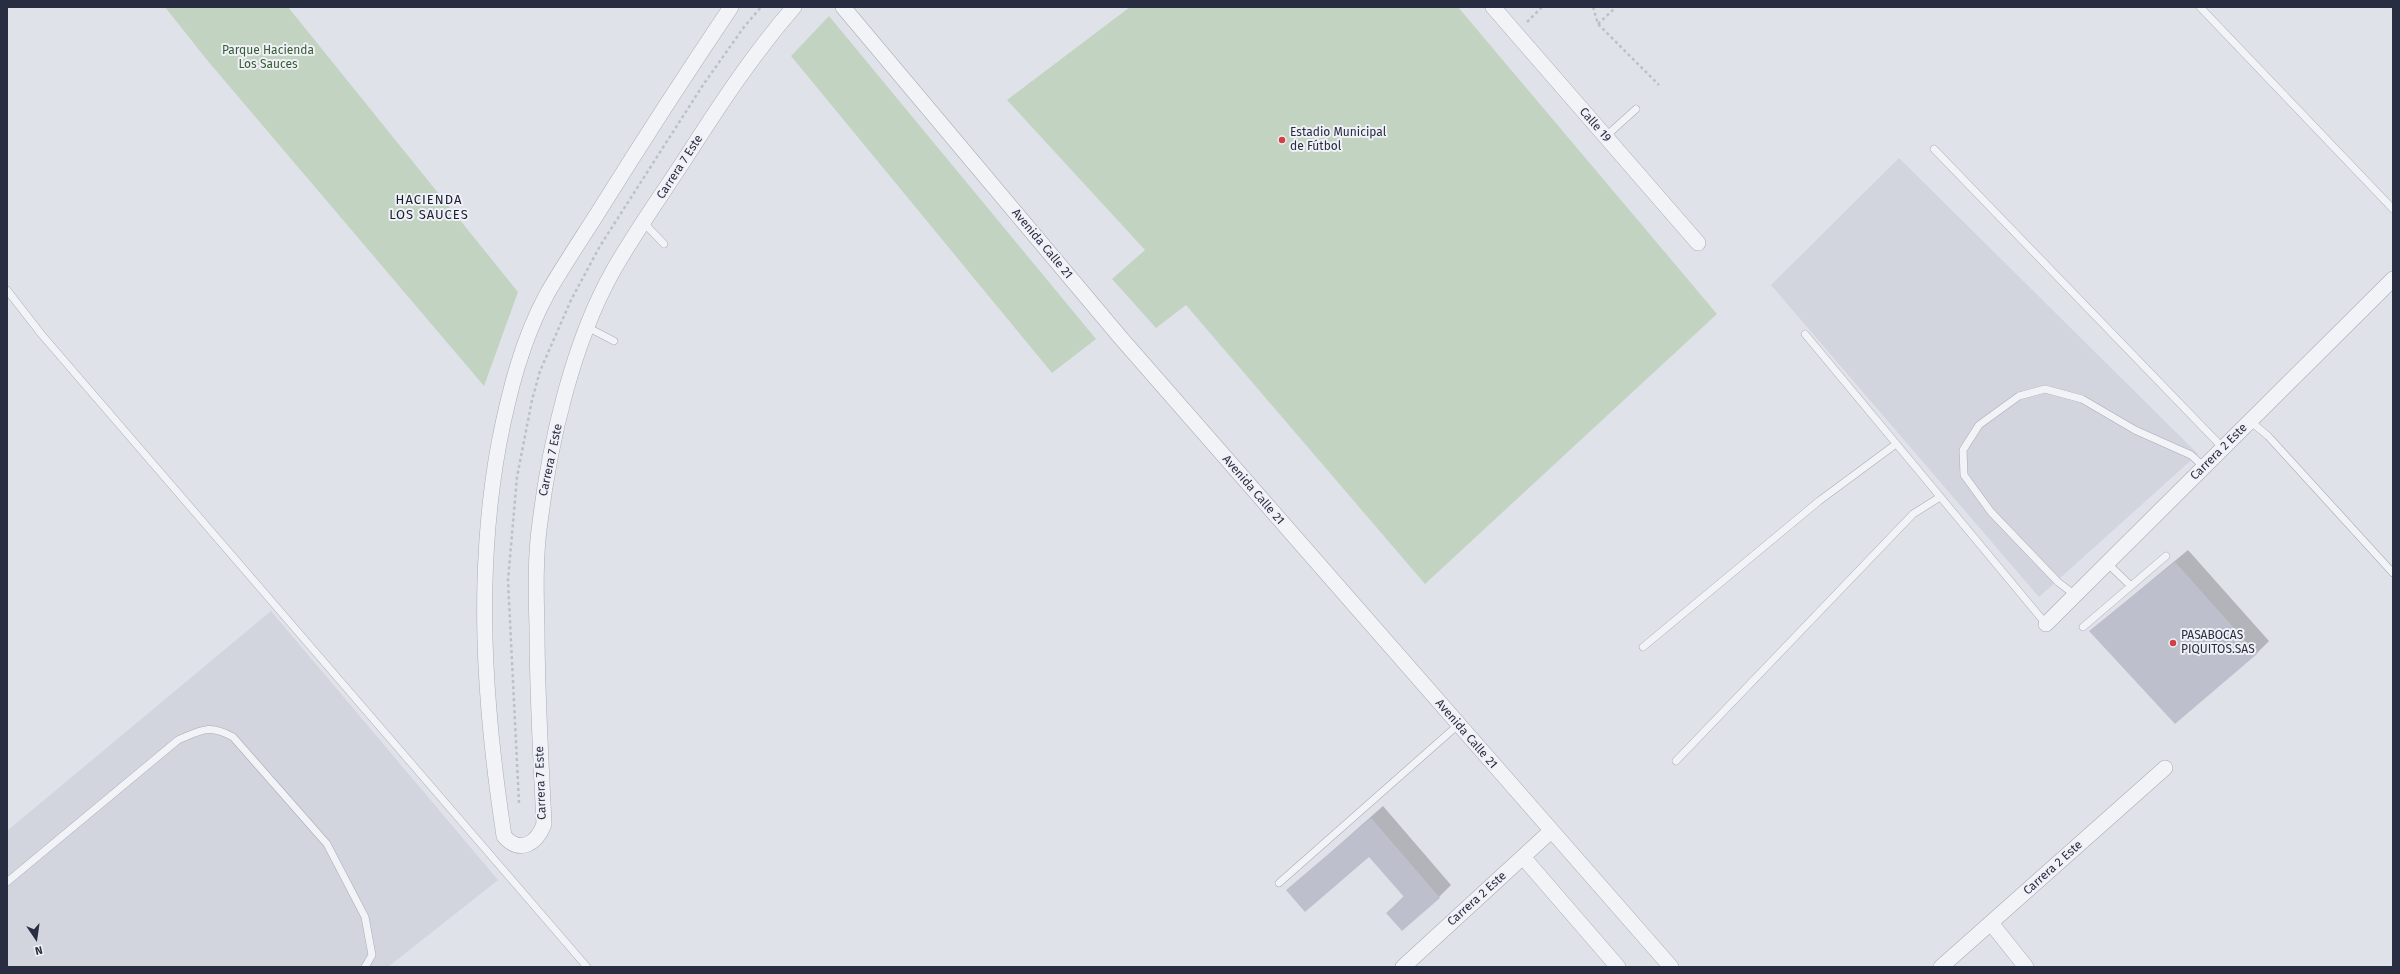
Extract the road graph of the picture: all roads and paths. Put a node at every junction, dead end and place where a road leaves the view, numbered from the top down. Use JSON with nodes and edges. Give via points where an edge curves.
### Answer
{"nodes":[{"id":1,"x":730,"y":7,"type":"edge"},
{"id":2,"x":794,"y":7,"type":"edge"},
{"id":3,"x":843,"y":7,"type":"edge"},
{"id":4,"x":1493,"y":7,"type":"edge"},
{"id":5,"x":1542,"y":7,"type":"edge"},
{"id":6,"x":1593,"y":7,"type":"edge"},
{"id":7,"x":1616,"y":7,"type":"edge"},
{"id":8,"x":2200,"y":7,"type":"edge"},
{"id":9,"x":1598,"y":24,"type":"junction"},
{"id":10,"x":1515,"y":33,"type":"junction"},
{"id":11,"x":1659,"y":85,"type":"dead end"},
{"id":12,"x":1636,"y":109,"type":"dead end"},
{"id":13,"x":1605,"y":136,"type":"junction"},
{"id":14,"x":1934,"y":149,"type":"dead end"},
{"id":15,"x":2393,"y":208,"type":"edge"},
{"id":16,"x":644,"y":222,"type":"junction"},
{"id":17,"x":1698,"y":243,"type":"dead end"},
{"id":18,"x":664,"y":244,"type":"dead end"},
{"id":19,"x":2393,"y":279,"type":"edge"},
{"id":20,"x":7,"y":290,"type":"edge"},
{"id":21,"x":587,"y":327,"type":"junction"},
{"id":22,"x":1805,"y":334,"type":"dead end"},
{"id":23,"x":614,"y":341,"type":"dead end"},
{"id":24,"x":2250,"y":421,"type":"junction"},
{"id":25,"x":1896,"y":444,"type":"junction"},
{"id":26,"x":2223,"y":448,"type":"junction"},
{"id":27,"x":2204,"y":466,"type":"junction"},
{"id":28,"x":1940,"y":497,"type":"junction"},
{"id":29,"x":2166,"y":556,"type":"dead end"},
{"id":30,"x":2107,"y":563,"type":"junction"},
{"id":31,"x":2393,"y":573,"type":"edge"},
{"id":32,"x":2131,"y":586,"type":"junction"},
{"id":33,"x":2075,"y":595,"type":"junction"},
{"id":34,"x":2046,"y":624,"type":"joint"},
{"id":35,"x":2083,"y":627,"type":"dead end"},
{"id":36,"x":1643,"y":647,"type":"dead end"},
{"id":37,"x":1458,"y":725,"type":"junction"},
{"id":38,"x":1676,"y":761,"type":"dead end"},
{"id":39,"x":2165,"y":768,"type":"dead end"},
{"id":40,"x":1551,"y":831,"type":"junction"},
{"id":41,"x":1523,"y":857,"type":"junction"},
{"id":42,"x":7,"y":882,"type":"edge"},
{"id":43,"x":1279,"y":883,"type":"dead end"},
{"id":44,"x":1991,"y":923,"type":"junction"},
{"id":45,"x":365,"y":967,"type":"edge"},
{"id":46,"x":587,"y":967,"type":"edge"},
{"id":47,"x":1403,"y":967,"type":"edge"},
{"id":48,"x":1618,"y":967,"type":"edge"},
{"id":49,"x":1671,"y":967,"type":"edge"},
{"id":50,"x":1941,"y":967,"type":"edge"},
{"id":51,"x":2026,"y":967,"type":"edge"}],
"edges":[{"from":1,"to":21,"type":"street","name":"Carrera 7 Este","via":[[547,295],[523,351],[508,398],[487,521],[483,596],[495,772],[504,836],[518,846],[529,843],[539,836],[544,824],[537,684],[536,579],[539,524],[550,459]]},
{"from":2,"to":16,"type":"street","name":"Carrera 7 Este","via":[[764,41]]},
{"from":3,"to":37,"type":"street","name":"Avenida Calle 21","via":[[1120,337]]},
{"from":4,"to":10,"type":"street","name":"Calle 19"},
{"from":5,"to":10,"type":"path"},
{"from":6,"to":9,"type":"path"},
{"from":7,"to":9,"type":"path"},
{"from":8,"to":15,"type":"lane"},
{"from":9,"to":11,"type":"path"},
{"from":10,"to":13,"type":"street","name":"Calle 19"},
{"from":12,"to":13,"type":"lane"},
{"from":13,"to":17,"type":"street","name":"Calle 19"},
{"from":14,"to":26,"type":"lane"},
{"from":16,"to":18,"type":"lane"},
{"from":16,"to":21,"type":"street","name":"Carrera 7 Este","via":[[613,272]]},
{"from":19,"to":24,"type":"street","name":"Carrera 2 Este"},
{"from":20,"to":46,"type":"lane","via":[[42,335]]},
{"from":21,"to":23,"type":"lane"},
{"from":22,"to":25,"type":"lane"},
{"from":24,"to":26,"type":"street","name":"Carrera 2 Este"},
{"from":24,"to":31,"type":"lane","via":[[2268,436]]},
{"from":25,"to":28,"type":"lane"},
{"from":25,"to":36,"type":"lane","via":[[1819,501]]},
{"from":26,"to":27,"type":"street","name":"Carrera 2 Este"},
{"from":27,"to":30,"type":"street","name":"Carrera 2 Este"},
{"from":27,"to":33,"type":"lane","via":[[2191,455],[2135,430],[2082,399],[2046,389],[2019,396],[1979,425],[1963,450],[1964,475],[1992,512],[2058,582]]},
{"from":28,"to":34,"type":"lane"},
{"from":28,"to":38,"type":"lane","via":[[1913,514]]},
{"from":29,"to":32,"type":"lane"},
{"from":30,"to":32,"type":"lane"},
{"from":30,"to":33,"type":"street","name":"Carrera 2 Este"},
{"from":32,"to":35,"type":"lane"},
{"from":33,"to":34,"type":"street","name":"Carrera 2 Este"},
{"from":37,"to":40,"type":"street","name":"Avenida Calle 21"},
{"from":37,"to":43,"type":"lane"},
{"from":39,"to":44,"type":"street","name":"Carrera 2 Este"},
{"from":40,"to":41,"type":"street","name":"Carrera 2 Este"},
{"from":40,"to":49,"type":"street","name":"Avenida Calle 21"},
{"from":41,"to":47,"type":"street","name":"Carrera 2 Este"},
{"from":41,"to":48,"type":"street"},
{"from":42,"to":45,"type":"lane","via":[[178,740],[200,731],[218,729],[232,737],[327,844],[365,917],[372,955]]},
{"from":44,"to":50,"type":"street","name":"Carrera 2 Este"},
{"from":44,"to":51,"type":"street"}]}
